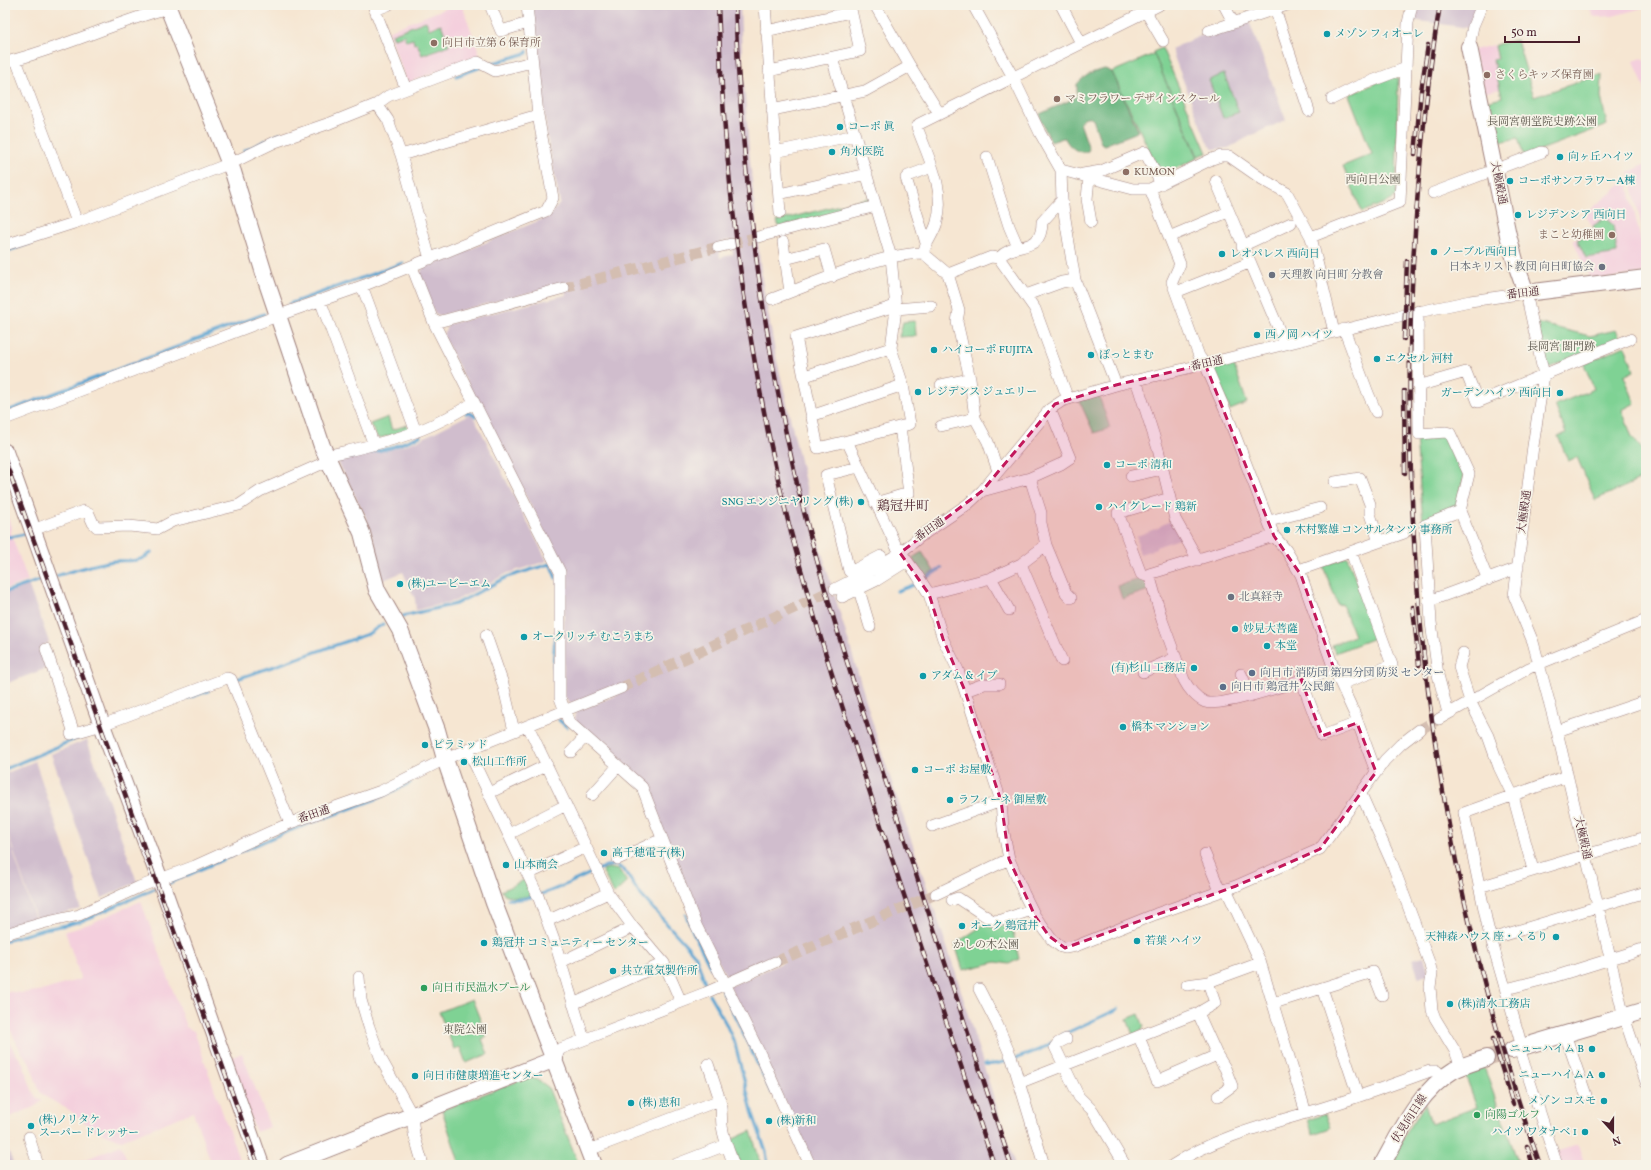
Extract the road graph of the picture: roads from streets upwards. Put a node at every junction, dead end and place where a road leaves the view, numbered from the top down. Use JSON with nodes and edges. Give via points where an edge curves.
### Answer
{"nodes":[{"id":1,"x":388,"y":5,"type":"edge"},
{"id":2,"x":490,"y":5,"type":"edge"},
{"id":3,"x":527,"y":5,"type":"edge"},
{"id":4,"x":765,"y":5,"type":"edge"},
{"id":5,"x":875,"y":5,"type":"edge"},
{"id":6,"x":973,"y":5,"type":"edge"},
{"id":7,"x":1061,"y":5,"type":"edge"},
{"id":8,"x":1159,"y":5,"type":"edge"},
{"id":9,"x":1224,"y":5,"type":"edge"},
{"id":10,"x":1287,"y":5,"type":"edge"},
{"id":11,"x":1412,"y":5,"type":"edge"},
{"id":12,"x":1482,"y":5,"type":"edge"},
{"id":13,"x":168,"y":7,"type":"edge"},
{"id":14,"x":374,"y":8,"type":"edge"},
{"id":15,"x":850,"y":8,"type":"edge"},
{"id":16,"x":1144,"y":8,"type":"edge"},
{"id":17,"x":1275,"y":9,"type":"junction"},
{"id":18,"x":1233,"y":22,"type":"junction"},
{"id":19,"x":528,"y":23,"type":"junction"},
{"id":20,"x":766,"y":31,"type":"junction"},
{"id":21,"x":1209,"y":31,"type":"dead end"},
{"id":22,"x":1163,"y":41,"type":"dead end"},
{"id":23,"x":1081,"y":43,"type":"junction"},
{"id":24,"x":1469,"y":47,"type":"joint"},
{"id":25,"x":832,"y":58,"type":"junction"},
{"id":26,"x":532,"y":62,"type":"junction"},
{"id":27,"x":910,"y":66,"type":"junction"},
{"id":28,"x":1406,"y":68,"type":"junction"},
{"id":29,"x":769,"y":71,"type":"junction"},
{"id":30,"x":1013,"y":77,"type":"junction"},
{"id":31,"x":406,"y":89,"type":"junction"},
{"id":32,"x":843,"y":96,"type":"junction"},
{"id":33,"x":1332,"y":99,"type":"dead end"},
{"id":34,"x":381,"y":101,"type":"junction"},
{"id":35,"x":772,"y":110,"type":"junction"},
{"id":36,"x":1310,"y":111,"type":"dead end"},
{"id":37,"x":939,"y":113,"type":"junction"},
{"id":38,"x":538,"y":115,"type":"junction"},
{"id":39,"x":855,"y":135,"type":"junction"},
{"id":40,"x":775,"y":152,"type":"junction"},
{"id":41,"x":1542,"y":152,"type":"dead end"},
{"id":42,"x":401,"y":155,"type":"junction"},
{"id":43,"x":987,"y":157,"type":"dead end"},
{"id":44,"x":229,"y":163,"type":"junction"},
{"id":45,"x":932,"y":167,"type":"junction"},
{"id":46,"x":1061,"y":170,"type":"junction"},
{"id":47,"x":1496,"y":170,"type":"junction"},
{"id":48,"x":867,"y":174,"type":"junction"},
{"id":49,"x":1076,"y":175,"type":"junction"},
{"id":50,"x":1089,"y":178,"type":"junction"},
{"id":51,"x":1216,"y":181,"type":"dead end"},
{"id":52,"x":1161,"y":184,"type":"junction"},
{"id":53,"x":937,"y":185,"type":"junction"},
{"id":54,"x":1150,"y":189,"type":"junction"},
{"id":55,"x":779,"y":194,"type":"junction"},
{"id":56,"x":1433,"y":194,"type":"dead end"},
{"id":57,"x":1062,"y":200,"type":"junction"},
{"id":58,"x":945,"y":204,"type":"dead end"},
{"id":59,"x":876,"y":206,"type":"junction"},
{"id":60,"x":1228,"y":212,"type":"junction"},
{"id":61,"x":780,"y":213,"type":"dead end"},
{"id":62,"x":76,"y":222,"type":"junction"},
{"id":63,"x":1091,"y":222,"type":"dead end"},
{"id":64,"x":1291,"y":223,"type":"dead end"},
{"id":65,"x":758,"y":237,"type":"tunnel mouth"},
{"id":66,"x":1169,"y":237,"type":"junction"},
{"id":67,"x":1311,"y":238,"type":"junction"},
{"id":68,"x":783,"y":242,"type":"dead end"},
{"id":69,"x":731,"y":244,"type":"tunnel mouth"},
{"id":70,"x":5,"y":245,"type":"edge"},
{"id":71,"x":1242,"y":246,"type":"junction"},
{"id":72,"x":718,"y":247,"type":"tunnel mouth"},
{"id":73,"x":1018,"y":247,"type":"junction"},
{"id":74,"x":925,"y":248,"type":"junction"},
{"id":75,"x":891,"y":257,"type":"junction"},
{"id":76,"x":999,"y":258,"type":"junction"},
{"id":77,"x":430,"y":259,"type":"junction"},
{"id":78,"x":785,"y":259,"type":"junction"},
{"id":79,"x":1249,"y":263,"type":"junction"},
{"id":80,"x":412,"y":267,"type":"junction"},
{"id":81,"x":948,"y":274,"type":"junction"},
{"id":82,"x":832,"y":277,"type":"junction"},
{"id":83,"x":1646,"y":278,"type":"edge"},
{"id":84,"x":1075,"y":280,"type":"junction"},
{"id":85,"x":362,"y":286,"type":"junction"},
{"id":86,"x":564,"y":288,"type":"tunnel mouth"},
{"id":87,"x":790,"y":292,"type":"junction"},
{"id":88,"x":1176,"y":292,"type":"junction"},
{"id":89,"x":1526,"y":293,"type":"junction"},
{"id":90,"x":1026,"y":295,"type":"junction"},
{"id":91,"x":772,"y":299,"type":"dead end"},
{"id":92,"x":320,"y":300,"type":"junction"},
{"id":93,"x":931,"y":306,"type":"dead end"},
{"id":94,"x":896,"y":307,"type":"junction"},
{"id":95,"x":1418,"y":312,"type":"junction"},
{"id":96,"x":278,"y":316,"type":"junction"},
{"id":97,"x":434,"y":323,"type":"junction"},
{"id":98,"x":1339,"y":331,"type":"junction"},
{"id":99,"x":1630,"y":339,"type":"dead end"},
{"id":100,"x":1285,"y":344,"type":"junction"},
{"id":101,"x":891,"y":348,"type":"junction"},
{"id":102,"x":1205,"y":364,"type":"junction"},
{"id":103,"x":1544,"y":375,"type":"junction"},
{"id":104,"x":805,"y":376,"type":"junction"},
{"id":105,"x":970,"y":379,"type":"junction"},
{"id":106,"x":1136,"y":380,"type":"junction"},
{"id":107,"x":903,"y":385,"type":"junction"},
{"id":108,"x":941,"y":385,"type":"dead end"},
{"id":109,"x":1116,"y":385,"type":"junction"},
{"id":110,"x":1418,"y":386,"type":"junction"},
{"id":111,"x":1068,"y":399,"type":"junction"},
{"id":112,"x":473,"y":403,"type":"junction"},
{"id":113,"x":1050,"y":409,"type":"junction"},
{"id":114,"x":1376,"y":412,"type":"dead end"},
{"id":115,"x":811,"y":416,"type":"junction"},
{"id":116,"x":974,"y":418,"type":"junction"},
{"id":117,"x":5,"y":419,"type":"edge"},
{"id":118,"x":941,"y":426,"type":"dead end"},
{"id":119,"x":900,"y":427,"type":"junction"},
{"id":120,"x":416,"y":432,"type":"junction"},
{"id":121,"x":847,"y":441,"type":"junction"},
{"id":122,"x":374,"y":445,"type":"junction"},
{"id":123,"x":5,"y":452,"type":"edge"},
{"id":124,"x":327,"y":459,"type":"junction"},
{"id":125,"x":859,"y":467,"type":"junction"},
{"id":126,"x":1163,"y":469,"type":"junction"},
{"id":127,"x":998,"y":471,"type":"junction"},
{"id":128,"x":1131,"y":476,"type":"dead end"},
{"id":129,"x":1030,"y":478,"type":"junction"},
{"id":130,"x":1335,"y":482,"type":"dead end"},
{"id":131,"x":982,"y":492,"type":"junction"},
{"id":132,"x":1170,"y":498,"type":"junction"},
{"id":133,"x":875,"y":503,"type":"junction"},
{"id":134,"x":1320,"y":508,"type":"dead end"},
{"id":135,"x":1460,"y":511,"type":"junction"},
{"id":136,"x":1269,"y":521,"type":"junction"},
{"id":137,"x":32,"y":530,"type":"junction"},
{"id":138,"x":1404,"y":533,"type":"tunnel mouth"},
{"id":139,"x":1274,"y":536,"type":"junction"},
{"id":140,"x":1379,"y":542,"type":"junction"},
{"id":141,"x":1046,"y":545,"type":"junction"},
{"id":142,"x":1351,"y":552,"type":"junction"},
{"id":143,"x":901,"y":553,"type":"junction"},
{"id":144,"x":1198,"y":560,"type":"junction"},
{"id":145,"x":1021,"y":564,"type":"junction"},
{"id":146,"x":1518,"y":568,"type":"junction"},
{"id":147,"x":1299,"y":570,"type":"junction"},
{"id":148,"x":1149,"y":577,"type":"junction"},
{"id":149,"x":991,"y":578,"type":"junction"},
{"id":150,"x":1488,"y":580,"type":"junction"},
{"id":151,"x":859,"y":590,"type":"junction"},
{"id":152,"x":929,"y":594,"type":"junction"},
{"id":153,"x":1071,"y":598,"type":"dead end"},
{"id":154,"x":1429,"y":601,"type":"junction"},
{"id":155,"x":1009,"y":610,"type":"dead end"},
{"id":156,"x":1646,"y":620,"type":"edge"},
{"id":157,"x":870,"y":627,"type":"dead end"},
{"id":158,"x":486,"y":635,"type":"dead end"},
{"id":159,"x":46,"y":649,"type":"dead end"},
{"id":160,"x":1463,"y":653,"type":"dead end"},
{"id":161,"x":1176,"y":658,"type":"junction"},
{"id":162,"x":1062,"y":661,"type":"dead end"},
{"id":163,"x":1539,"y":663,"type":"junction"},
{"id":164,"x":1334,"y":669,"type":"junction"},
{"id":165,"x":1143,"y":672,"type":"dead end"},
{"id":166,"x":1241,"y":674,"type":"dead end"},
{"id":167,"x":1302,"y":679,"type":"junction"},
{"id":168,"x":999,"y":684,"type":"dead end"},
{"id":169,"x":1341,"y":684,"type":"junction"},
{"id":170,"x":621,"y":688,"type":"tunnel mouth"},
{"id":171,"x":965,"y":691,"type":"junction"},
{"id":172,"x":1251,"y":696,"type":"junction"},
{"id":173,"x":1470,"y":701,"type":"junction"},
{"id":174,"x":1646,"y":701,"type":"edge"},
{"id":175,"x":564,"y":711,"type":"junction"},
{"id":176,"x":1357,"y":723,"type":"junction"},
{"id":177,"x":528,"y":726,"type":"junction"},
{"id":178,"x":104,"y":728,"type":"junction"},
{"id":179,"x":1419,"y":730,"type":"tunnel mouth"},
{"id":180,"x":514,"y":731,"type":"junction"},
{"id":181,"x":1557,"y":731,"type":"junction"},
{"id":182,"x":585,"y":737,"type":"junction"},
{"id":183,"x":468,"y":750,"type":"junction"},
{"id":184,"x":571,"y":752,"type":"dead end"},
{"id":185,"x":444,"y":759,"type":"junction"},
{"id":186,"x":547,"y":765,"type":"junction"},
{"id":187,"x":618,"y":766,"type":"junction"},
{"id":188,"x":1376,"y":772,"type":"junction"},
{"id":189,"x":1567,"y":776,"type":"junction"},
{"id":190,"x":489,"y":793,"type":"junction"},
{"id":191,"x":592,"y":794,"type":"dead end"},
{"id":192,"x":1361,"y":794,"type":"junction"},
{"id":193,"x":1513,"y":796,"type":"junction"},
{"id":194,"x":1001,"y":801,"type":"junction"},
{"id":195,"x":566,"y":805,"type":"junction"},
{"id":196,"x":290,"y":823,"type":"junction"},
{"id":197,"x":932,"y":826,"type":"dead end"},
{"id":198,"x":508,"y":834,"type":"junction"},
{"id":199,"x":1646,"y":837,"type":"edge"},
{"id":200,"x":662,"y":839,"type":"junction"},
{"id":201,"x":586,"y":847,"type":"junction"},
{"id":202,"x":1205,"y":854,"type":"dead end"},
{"id":203,"x":1586,"y":855,"type":"junction"},
{"id":204,"x":618,"y":859,"type":"dead end"},
{"id":205,"x":1008,"y":859,"type":"junction"},
{"id":206,"x":1533,"y":870,"type":"junction"},
{"id":207,"x":528,"y":874,"type":"junction"},
{"id":208,"x":160,"y":879,"type":"junction"},
{"id":209,"x":1479,"y":887,"type":"junction"},
{"id":210,"x":1223,"y":890,"type":"junction"},
{"id":211,"x":1646,"y":892,"type":"edge"},
{"id":212,"x":608,"y":893,"type":"junction"},
{"id":213,"x":936,"y":894,"type":"tunnel mouth"},
{"id":214,"x":952,"y":900,"type":"dead end"},
{"id":215,"x":1598,"y":907,"type":"junction"},
{"id":216,"x":1031,"y":910,"type":"junction"},
{"id":217,"x":547,"y":921,"type":"junction"},
{"id":218,"x":633,"y":927,"type":"junction"},
{"id":219,"x":5,"y":934,"type":"edge"},
{"id":220,"x":1491,"y":939,"type":"junction"},
{"id":221,"x":1646,"y":948,"type":"edge"},
{"id":222,"x":1611,"y":958,"type":"junction"},
{"id":223,"x":561,"y":962,"type":"junction"},
{"id":224,"x":776,"y":962,"type":"tunnel mouth"},
{"id":225,"x":664,"y":963,"type":"junction"},
{"id":226,"x":1260,"y":963,"type":"junction"},
{"id":227,"x":359,"y":977,"type":"dead end"},
{"id":228,"x":1208,"y":982,"type":"junction"},
{"id":229,"x":725,"y":983,"type":"junction"},
{"id":230,"x":1187,"y":985,"type":"dead end"},
{"id":231,"x":1322,"y":988,"type":"junction"},
{"id":232,"x":979,"y":989,"type":"dead end"},
{"id":233,"x":1506,"y":989,"type":"junction"},
{"id":234,"x":1382,"y":995,"type":"dead end"},
{"id":235,"x":681,"y":1002,"type":"junction"},
{"id":236,"x":1274,"y":1003,"type":"junction"},
{"id":237,"x":573,"y":1004,"type":"junction"},
{"id":238,"x":1646,"y":1010,"type":"edge"},
{"id":239,"x":1198,"y":1013,"type":"junction"},
{"id":240,"x":1624,"y":1017,"type":"junction"},
{"id":241,"x":1565,"y":1034,"type":"junction"},
{"id":242,"x":1139,"y":1037,"type":"junction"},
{"id":243,"x":584,"y":1039,"type":"junction"},
{"id":244,"x":1066,"y":1039,"type":"dead end"},
{"id":245,"x":1518,"y":1048,"type":"junction"},
{"id":246,"x":1217,"y":1055,"type":"junction"},
{"id":247,"x":1486,"y":1058,"type":"tunnel mouth"},
{"id":248,"x":555,"y":1059,"type":"junction"},
{"id":249,"x":708,"y":1064,"type":"dead end"},
{"id":250,"x":1063,"y":1066,"type":"junction"},
{"id":251,"x":1461,"y":1067,"type":"junction"},
{"id":252,"x":1443,"y":1078,"type":"junction"},
{"id":253,"x":1646,"y":1082,"type":"edge"},
{"id":254,"x":1019,"y":1083,"type":"junction"},
{"id":255,"x":1586,"y":1095,"type":"dead end"},
{"id":256,"x":1218,"y":1096,"type":"dead end"},
{"id":257,"x":1358,"y":1096,"type":"junction"},
{"id":258,"x":720,"y":1100,"type":"junction"},
{"id":259,"x":1306,"y":1113,"type":"junction"},
{"id":260,"x":412,"y":1115,"type":"junction"},
{"id":261,"x":29,"y":1137,"type":"dead end"},
{"id":262,"x":726,"y":1145,"type":"junction"},
{"id":263,"x":592,"y":1158,"type":"edge"},
{"id":264,"x":1387,"y":1162,"type":"edge"},
{"id":265,"x":38,"y":1165,"type":"edge"},
{"id":266,"x":261,"y":1165,"type":"edge"},
{"id":267,"x":287,"y":1165,"type":"edge"},
{"id":268,"x":423,"y":1165,"type":"edge"},
{"id":269,"x":674,"y":1165,"type":"edge"},
{"id":270,"x":734,"y":1165,"type":"edge"},
{"id":271,"x":810,"y":1165,"type":"edge"},
{"id":272,"x":1044,"y":1165,"type":"edge"},
{"id":273,"x":1125,"y":1165,"type":"edge"},
{"id":274,"x":1173,"y":1165,"type":"edge"},
{"id":275,"x":1557,"y":1165,"type":"edge"}],
"edges":[{"from":1,"to":14,"type":"street"},
{"from":2,"to":19,"type":"street","via":[[501,31]]},
{"from":3,"to":19,"type":"street"},
{"from":4,"to":20,"type":"street"},
{"from":5,"to":27,"type":"street"},
{"from":6,"to":30,"type":"street"},
{"from":7,"to":23,"type":"street"},
{"from":8,"to":16,"type":"street"},
{"from":9,"to":18,"type":"street"},
{"from":10,"to":17,"type":"street"},
{"from":11,"to":28,"type":"street","via":[[1408,24]]},
{"from":12,"to":24,"type":"street","name":"大極殿通","via":[[1473,26]]},
{"from":13,"to":44,"type":"street"},
{"from":13,"to":62,"type":"street","via":[[84,38],[12,60]]},
{"from":14,"to":31,"type":"street"},
{"from":15,"to":20,"type":"street"},
{"from":15,"to":25,"type":"street","via":[[860,51]]},
{"from":16,"to":22,"type":"street"},
{"from":16,"to":23,"type":"street"},
{"from":17,"to":18,"type":"street"},
{"from":17,"to":36,"type":"street"},
{"from":18,"to":21,"type":"street"},
{"from":19,"to":26,"type":"street"},
{"from":20,"to":29,"type":"street"},
{"from":23,"to":30,"type":"street"},
{"from":24,"to":47,"type":"street","name":"大極殿通"},
{"from":25,"to":29,"type":"street"},
{"from":25,"to":32,"type":"street"},
{"from":26,"to":31,"type":"street","via":[[495,71],[478,62]]},
{"from":26,"to":38,"type":"street"},
{"from":27,"to":32,"type":"street","via":[[865,91]]},
{"from":27,"to":37,"type":"street"},
{"from":28,"to":33,"type":"street"},
{"from":28,"to":67,"type":"street","via":[[1400,202]]},
{"from":29,"to":35,"type":"street"},
{"from":30,"to":37,"type":"street"},
{"from":30,"to":46,"type":"street"},
{"from":31,"to":34,"type":"street"},
{"from":32,"to":35,"type":"street"},
{"from":32,"to":39,"type":"street"},
{"from":34,"to":42,"type":"street"},
{"from":34,"to":44,"type":"street","via":[[330,123],[275,142]]},
{"from":35,"to":40,"type":"street"},
{"from":37,"to":45,"type":"street","via":[[917,127]]},
{"from":38,"to":42,"type":"street"},
{"from":38,"to":77,"type":"street","via":[[553,198],[546,211]]},
{"from":39,"to":40,"type":"street"},
{"from":39,"to":48,"type":"street"},
{"from":40,"to":55,"type":"street"},
{"from":41,"to":47,"type":"street"},
{"from":42,"to":77,"type":"street"},
{"from":43,"to":73,"type":"street"},
{"from":44,"to":62,"type":"street"},
{"from":44,"to":96,"type":"street"},
{"from":45,"to":53,"type":"street"},
{"from":45,"to":74,"type":"street","via":[[906,178]]},
{"from":46,"to":49,"type":"street"},
{"from":46,"to":57,"type":"street"},
{"from":47,"to":56,"type":"street"},
{"from":47,"to":89,"type":"street","name":"大極殿通","via":[[1508,235]]},
{"from":48,"to":55,"type":"street"},
{"from":48,"to":59,"type":"street"},
{"from":49,"to":50,"type":"street"},
{"from":49,"to":52,"type":"street","via":[[1101,171],[1145,152]]},
{"from":50,"to":54,"type":"street","via":[[1133,189]]},
{"from":50,"to":63,"type":"street","via":[[1087,199]]},
{"from":51,"to":60,"type":"street"},
{"from":52,"to":54,"type":"street"},
{"from":52,"to":67,"type":"street","via":[[1212,159],[1230,156],[1287,193]]},
{"from":53,"to":58,"type":"street"},
{"from":53,"to":74,"type":"street","via":[[937,223]]},
{"from":54,"to":66,"type":"street"},
{"from":55,"to":61,"type":"street"},
{"from":57,"to":73,"type":"street","via":[[1042,222],[1039,238],[1033,243]]},
{"from":57,"to":84,"type":"street"},
{"from":59,"to":65,"type":"street"},
{"from":59,"to":75,"type":"street"},
{"from":60,"to":66,"type":"street"},
{"from":60,"to":71,"type":"street"},
{"from":62,"to":70,"type":"street"},
{"from":64,"to":71,"type":"street"},
{"from":66,"to":88,"type":"street","via":[[1180,264],[1172,282]]},
{"from":67,"to":98,"type":"street"},
{"from":68,"to":78,"type":"street"},
{"from":69,"to":72,"type":"street"},
{"from":71,"to":79,"type":"street"},
{"from":73,"to":76,"type":"street"},
{"from":74,"to":75,"type":"street"},
{"from":74,"to":81,"type":"street"},
{"from":75,"to":82,"type":"street"},
{"from":75,"to":94,"type":"street"},
{"from":76,"to":81,"type":"street","via":[[991,257]]},
{"from":76,"to":90,"type":"street"},
{"from":77,"to":80,"type":"street"},
{"from":78,"to":82,"type":"street","via":[[824,249]]},
{"from":78,"to":87,"type":"street"},
{"from":79,"to":88,"type":"street"},
{"from":79,"to":100,"type":"street"},
{"from":80,"to":85,"type":"street"},
{"from":80,"to":97,"type":"street"},
{"from":81,"to":105,"type":"street","via":[[959,310],[957,322]]},
{"from":82,"to":87,"type":"street"},
{"from":83,"to":89,"type":"street","name":"番田通"},
{"from":84,"to":90,"type":"street"},
{"from":84,"to":109,"type":"street"},
{"from":85,"to":92,"type":"street"},
{"from":85,"to":120,"type":"street"},
{"from":86,"to":97,"type":"street"},
{"from":87,"to":91,"type":"street"},
{"from":88,"to":102,"type":"street","via":[[1199,356]]},
{"from":89,"to":95,"type":"street","name":"番田通","via":[[1470,300]]},
{"from":89,"to":103,"type":"street","name":"大極殿通"},
{"from":90,"to":111,"type":"street","via":[[1045,333]]},
{"from":92,"to":96,"type":"street"},
{"from":92,"to":122,"type":"street"},
{"from":93,"to":94,"type":"street"},
{"from":94,"to":101,"type":"street"},
{"from":94,"to":104,"type":"street","via":[[796,337]]},
{"from":95,"to":98,"type":"street","name":"番田通"},
{"from":95,"to":110,"type":"street"},
{"from":96,"to":117,"type":"street"},
{"from":96,"to":124,"type":"street"},
{"from":97,"to":112,"type":"street"},
{"from":98,"to":100,"type":"street","name":"番田通"},
{"from":98,"to":114,"type":"street"},
{"from":99,"to":103,"type":"street"},
{"from":100,"to":102,"type":"street","name":"番田通"},
{"from":101,"to":104,"type":"street"},
{"from":101,"to":107,"type":"street"},
{"from":102,"to":106,"type":"street","name":"番田通"},
{"from":102,"to":136,"type":"street"},
{"from":103,"to":110,"type":"street","via":[[1478,402],[1466,372]]},
{"from":103,"to":146,"type":"street","name":"大極殿通"},
{"from":104,"to":115,"type":"street"},
{"from":105,"to":108,"type":"street"},
{"from":105,"to":116,"type":"street"},
{"from":106,"to":109,"type":"street","name":"番田通"},
{"from":106,"to":126,"type":"street"},
{"from":107,"to":115,"type":"street"},
{"from":107,"to":119,"type":"street","via":[[910,424]]},
{"from":109,"to":111,"type":"street","name":"番田通"},
{"from":110,"to":135,"type":"street","via":[[1419,434],[1450,434],[1469,474]]},
{"from":111,"to":113,"type":"street","name":"番田通"},
{"from":112,"to":120,"type":"street"},
{"from":112,"to":175,"type":"street","via":[[560,572],[560,698]]},
{"from":113,"to":127,"type":"street","name":"番田通"},
{"from":113,"to":129,"type":"street","via":[[1070,458]]},
{"from":115,"to":121,"type":"street","via":[[818,448]]},
{"from":116,"to":118,"type":"street"},
{"from":116,"to":127,"type":"street","via":[[988,442]]},
{"from":119,"to":121,"type":"street"},
{"from":119,"to":133,"type":"street","via":[[909,493]]},
{"from":120,"to":122,"type":"street"},
{"from":121,"to":125,"type":"street"},
{"from":122,"to":124,"type":"street"},
{"from":123,"to":137,"type":"street"},
{"from":124,"to":137,"type":"street","via":[[260,491],[239,504],[173,521],[158,529],[129,526],[97,527],[84,511]]},
{"from":124,"to":185,"type":"street","via":[[362,533],[377,590],[400,630],[437,730]]},
{"from":125,"to":133,"type":"street"},
{"from":125,"to":143,"type":"street","via":[[826,475],[849,571],[876,559]]},
{"from":126,"to":128,"type":"street"},
{"from":126,"to":132,"type":"street"},
{"from":127,"to":131,"type":"street","name":"番田通"},
{"from":129,"to":131,"type":"street"},
{"from":129,"to":141,"type":"street","via":[[1041,513]]},
{"from":130,"to":140,"type":"street","via":[[1360,478],[1370,504],[1370,514]]},
{"from":131,"to":143,"type":"street","name":"番田通"},
{"from":132,"to":144,"type":"street","via":[[1175,519]]},
{"from":132,"to":148,"type":"street","via":[[1118,513],[1142,574]]},
{"from":133,"to":143,"type":"street"},
{"from":134,"to":136,"type":"street"},
{"from":135,"to":150,"type":"street"},
{"from":135,"to":154,"type":"street","via":[[1420,527]]},
{"from":136,"to":139,"type":"street"},
{"from":137,"to":178,"type":"street"},
{"from":138,"to":140,"type":"street"},
{"from":139,"to":144,"type":"street"},
{"from":139,"to":147,"type":"street"},
{"from":140,"to":142,"type":"street"},
{"from":141,"to":145,"type":"street"},
{"from":141,"to":153,"type":"street","via":[[1066,593]]},
{"from":142,"to":147,"type":"street"},
{"from":142,"to":169,"type":"street","via":[[1392,665]]},
{"from":143,"to":151,"type":"street","via":[[877,580]]},
{"from":143,"to":151,"type":"street","name":"番田通","via":[[838,593]]},
{"from":143,"to":152,"type":"street"},
{"from":144,"to":148,"type":"street","via":[[1153,571]]},
{"from":145,"to":149,"type":"street"},
{"from":145,"to":162,"type":"street"},
{"from":146,"to":150,"type":"street"},
{"from":146,"to":163,"type":"street","name":"大極殿通","via":[[1514,596]]},
{"from":147,"to":164,"type":"street"},
{"from":148,"to":161,"type":"street"},
{"from":149,"to":152,"type":"street"},
{"from":149,"to":155,"type":"street"},
{"from":150,"to":154,"type":"street"},
{"from":151,"to":157,"type":"street"},
{"from":152,"to":171,"type":"street","via":[[943,639]]},
{"from":154,"to":173,"type":"street","via":[[1443,716]]},
{"from":156,"to":163,"type":"street"},
{"from":158,"to":180,"type":"street","via":[[503,684]]},
{"from":159,"to":178,"type":"street","via":[[73,734]]},
{"from":160,"to":173,"type":"street","via":[[1459,667]]},
{"from":161,"to":165,"type":"street"},
{"from":161,"to":172,"type":"street","via":[[1188,687],[1205,702],[1222,702]]},
{"from":163,"to":173,"type":"street"},
{"from":163,"to":181,"type":"street","name":"大極殿通"},
{"from":164,"to":167,"type":"street"},
{"from":164,"to":169,"type":"street"},
{"from":166,"to":172,"type":"street"},
{"from":167,"to":172,"type":"street"},
{"from":167,"to":176,"type":"street","via":[[1322,736]]},
{"from":168,"to":171,"type":"street","via":[[984,684]]},
{"from":169,"to":176,"type":"street"},
{"from":170,"to":175,"type":"street","name":"番田通"},
{"from":171,"to":194,"type":"street"},
{"from":173,"to":193,"type":"street"},
{"from":174,"to":181,"type":"street"},
{"from":175,"to":177,"type":"street","name":"番田通"},
{"from":175,"to":182,"type":"street","via":[[569,722]]},
{"from":176,"to":188,"type":"street"},
{"from":177,"to":180,"type":"street","name":"番田通"},
{"from":177,"to":186,"type":"street"},
{"from":178,"to":196,"type":"street","via":[[227,678],[232,681]]},
{"from":178,"to":208,"type":"street"},
{"from":179,"to":188,"type":"street","via":[[1394,750]]},
{"from":180,"to":183,"type":"street","name":"番田通"},
{"from":181,"to":189,"type":"street","name":"大極殿通"},
{"from":182,"to":184,"type":"street"},
{"from":182,"to":187,"type":"street"},
{"from":183,"to":185,"type":"street","name":"番田通"},
{"from":183,"to":190,"type":"street"},
{"from":185,"to":196,"type":"street","name":"番田通","via":[[381,791]]},
{"from":185,"to":248,"type":"street","via":[[494,903]]},
{"from":186,"to":190,"type":"street"},
{"from":186,"to":195,"type":"street"},
{"from":187,"to":191,"type":"street"},
{"from":187,"to":200,"type":"street","via":[[642,787]]},
{"from":188,"to":192,"type":"street"},
{"from":189,"to":193,"type":"street"},
{"from":189,"to":203,"type":"street","name":"大極殿通"},
{"from":190,"to":198,"type":"street"},
{"from":192,"to":210,"type":"street","via":[[1320,849]]},
{"from":192,"to":251,"type":"street","via":[[1392,862],[1430,962],[1431,1001],[1435,1018],[1455,1050]]},
{"from":193,"to":206,"type":"street"},
{"from":193,"to":209,"type":"street","via":[[1464,813]]},
{"from":194,"to":197,"type":"street"},
{"from":194,"to":205,"type":"street"},
{"from":195,"to":198,"type":"street"},
{"from":195,"to":201,"type":"street"},
{"from":196,"to":208,"type":"street","name":"番田通"},
{"from":198,"to":207,"type":"street"},
{"from":199,"to":203,"type":"street"},
{"from":200,"to":204,"type":"street"},
{"from":200,"to":229,"type":"street","via":[[696,925]]},
{"from":201,"to":207,"type":"street"},
{"from":201,"to":212,"type":"street"},
{"from":202,"to":210,"type":"street"},
{"from":203,"to":206,"type":"street"},
{"from":203,"to":215,"type":"street","name":"大極殿通"},
{"from":205,"to":213,"type":"street"},
{"from":205,"to":216,"type":"street"},
{"from":206,"to":209,"type":"street"},
{"from":207,"to":217,"type":"street"},
{"from":208,"to":219,"type":"street","name":"番田通","via":[[139,886],[79,915]]},
{"from":208,"to":266,"type":"street"},
{"from":209,"to":220,"type":"street"},
{"from":210,"to":216,"type":"street","via":[[1068,948],[1061,947],[1052,940]]},
{"from":210,"to":226,"type":"street"},
{"from":211,"to":215,"type":"street"},
{"from":212,"to":217,"type":"street"},
{"from":212,"to":218,"type":"street"},
{"from":214,"to":216,"type":"street","via":[[958,898],[993,922]]},
{"from":215,"to":220,"type":"street"},
{"from":215,"to":222,"type":"street","name":"大極殿通"},
{"from":217,"to":223,"type":"street"},
{"from":218,"to":223,"type":"street"},
{"from":218,"to":225,"type":"street"},
{"from":220,"to":233,"type":"street"},
{"from":221,"to":222,"type":"street"},
{"from":222,"to":233,"type":"street"},
{"from":222,"to":240,"type":"street","name":"大極殿通"},
{"from":223,"to":237,"type":"street"},
{"from":224,"to":229,"type":"street"},
{"from":225,"to":235,"type":"street"},
{"from":225,"to":237,"type":"street"},
{"from":226,"to":228,"type":"street"},
{"from":226,"to":236,"type":"street"},
{"from":227,"to":260,"type":"street","via":[[361,1000],[373,1040]]},
{"from":228,"to":230,"type":"street"},
{"from":228,"to":239,"type":"street","via":[[1215,1003]]},
{"from":229,"to":235,"type":"street"},
{"from":229,"to":271,"type":"street"},
{"from":231,"to":234,"type":"street","via":[[1373,972]]},
{"from":231,"to":236,"type":"street"},
{"from":231,"to":257,"type":"street"},
{"from":232,"to":254,"type":"street","via":[[1004,1041]]},
{"from":233,"to":245,"type":"street"},
{"from":235,"to":243,"type":"street"},
{"from":236,"to":259,"type":"street"},
{"from":237,"to":243,"type":"street"},
{"from":238,"to":240,"type":"street"},
{"from":239,"to":242,"type":"street"},
{"from":239,"to":246,"type":"street"},
{"from":240,"to":241,"type":"street"},
{"from":240,"to":253,"type":"street","name":"大極殿通"},
{"from":241,"to":245,"type":"street"},
{"from":241,"to":255,"type":"street"},
{"from":242,"to":246,"type":"street","via":[[1157,1081]]},
{"from":242,"to":250,"type":"street"},
{"from":243,"to":248,"type":"street","via":[[560,1049]]},
{"from":244,"to":250,"type":"street","via":[[1054,1047]]},
{"from":245,"to":275,"type":"street"},
{"from":246,"to":256,"type":"street","via":[[1226,1068],[1232,1086]]},
{"from":247,"to":251,"type":"street","name":"伏見向日線"},
{"from":248,"to":260,"type":"street"},
{"from":248,"to":263,"type":"street"},
{"from":249,"to":258,"type":"street"},
{"from":250,"to":254,"type":"street"},
{"from":250,"to":273,"type":"street","via":[[1079,1097],[1093,1111]]},
{"from":251,"to":252,"type":"street","name":"伏見向日線"},
{"from":252,"to":257,"type":"street","via":[[1437,1071],[1430,1070]]},
{"from":252,"to":264,"type":"street","name":"伏見向日線","via":[[1420,1102]]},
{"from":254,"to":272,"type":"street"},
{"from":257,"to":259,"type":"street"},
{"from":258,"to":262,"type":"street"},
{"from":258,"to":263,"type":"street"},
{"from":259,"to":274,"type":"street","via":[[1214,1143]]},
{"from":260,"to":267,"type":"street"},
{"from":260,"to":268,"type":"street","via":[[414,1134]]},
{"from":261,"to":265,"type":"street"},
{"from":262,"to":269,"type":"street"},
{"from":262,"to":270,"type":"street"}]}
